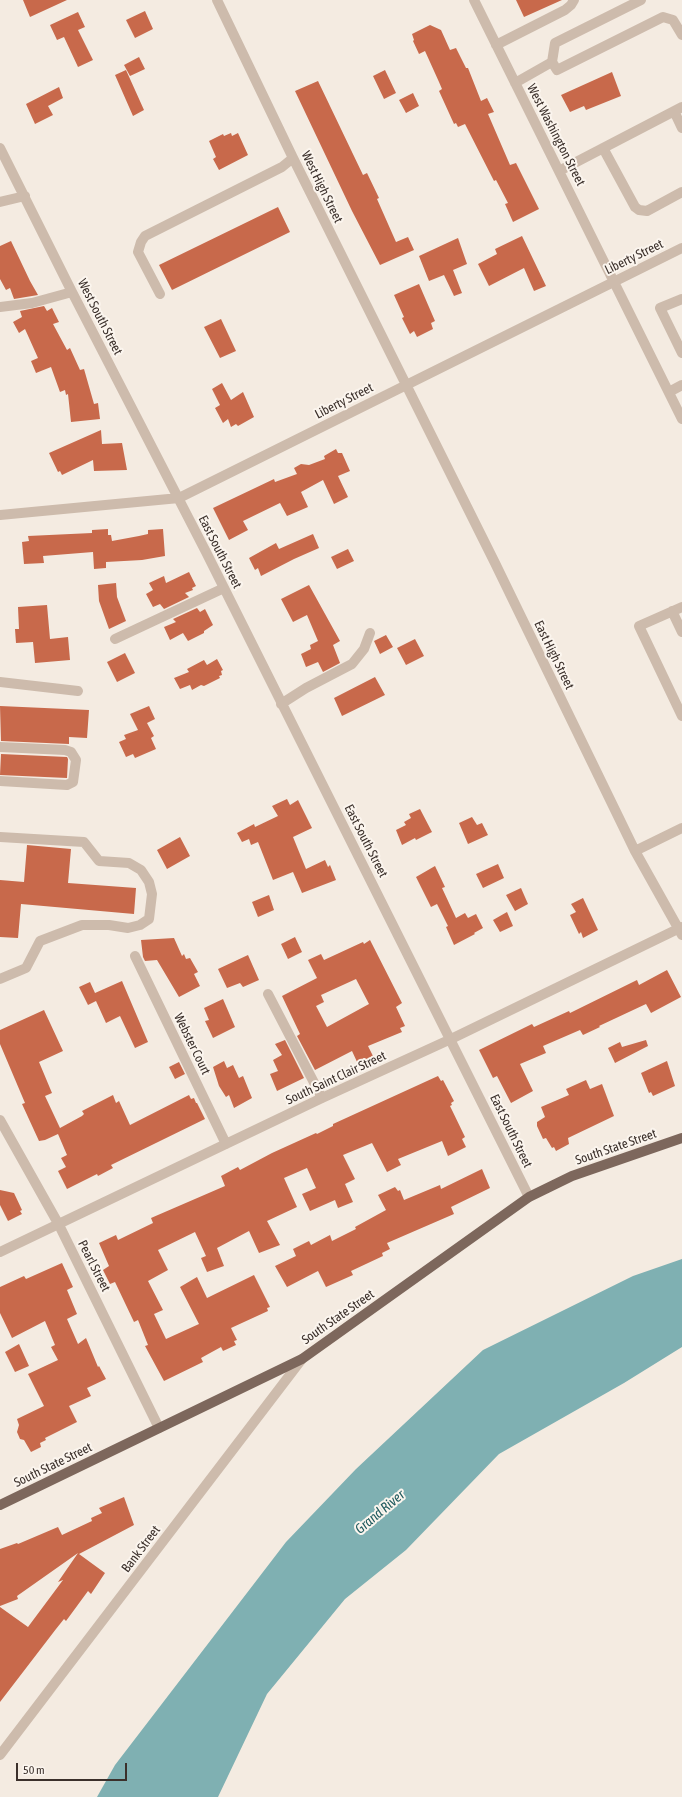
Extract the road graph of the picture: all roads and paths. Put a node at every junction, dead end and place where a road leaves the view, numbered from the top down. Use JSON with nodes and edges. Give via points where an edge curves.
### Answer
{"nodes":[{"id":1,"x":217,"y":0,"type":"edge"},
{"id":2,"x":474,"y":0,"type":"edge"},
{"id":3,"x":574,"y":0,"type":"edge"},
{"id":4,"x":641,"y":0,"type":"edge"},
{"id":5,"x":682,"y":35,"type":"edge"},
{"id":6,"x":496,"y":45,"type":"junction"},
{"id":7,"x":552,"y":62,"type":"junction"},
{"id":8,"x":515,"y":83,"type":"junction"},
{"id":9,"x":678,"y":109,"type":"edge"},
{"id":10,"x":682,"y":128,"type":"edge"},
{"id":11,"x":0,"y":148,"type":"edge"},
{"id":12,"x":603,"y":148,"type":"junction"},
{"id":13,"x":293,"y":158,"type":"junction"},
{"id":14,"x":559,"y":171,"type":"junction"},
{"id":15,"x":682,"y":192,"type":"edge"},
{"id":16,"x":25,"y":196,"type":"junction"},
{"id":17,"x":0,"y":202,"type":"edge"},
{"id":18,"x":682,"y":248,"type":"edge"},
{"id":19,"x":614,"y":281,"type":"junction"},
{"id":20,"x":72,"y":292,"type":"junction"},
{"id":21,"x":160,"y":294,"type":"dead end"},
{"id":22,"x":682,"y":299,"type":"edge"},
{"id":23,"x":0,"y":307,"type":"edge"},
{"id":24,"x":682,"y":353,"type":"edge"},
{"id":25,"x":406,"y":384,"type":"junction"},
{"id":26,"x":682,"y":385,"type":"edge"},
{"id":27,"x":669,"y":392,"type":"junction"},
{"id":28,"x":682,"y":419,"type":"edge"},
{"id":29,"x":179,"y":498,"type":"junction"},
{"id":30,"x":0,"y":515,"type":"edge"},
{"id":31,"x":224,"y":588,"type":"junction"},
{"id":32,"x":682,"y":607,"type":"edge"},
{"id":33,"x":672,"y":611,"type":"junction"},
{"id":34,"x":370,"y":632,"type":"dead end"},
{"id":35,"x":682,"y":632,"type":"edge"},
{"id":36,"x":115,"y":640,"type":"dead end"},
{"id":37,"x":0,"y":682,"type":"edge"},
{"id":38,"x":78,"y":691,"type":"dead end"},
{"id":39,"x":281,"y":704,"type":"junction"},
{"id":40,"x":682,"y":716,"type":"edge"},
{"id":41,"x":0,"y":747,"type":"edge"},
{"id":42,"x":0,"y":781,"type":"edge"},
{"id":43,"x":682,"y":828,"type":"edge"},
{"id":44,"x":0,"y":837,"type":"edge"},
{"id":45,"x":635,"y":851,"type":"junction"},
{"id":46,"x":681,"y":930,"type":"edge"},
{"id":47,"x":135,"y":956,"type":"dead end"},
{"id":48,"x":0,"y":978,"type":"edge"},
{"id":49,"x":268,"y":994,"type":"dead end"},
{"id":50,"x":451,"y":1039,"type":"junction"},
{"id":51,"x":322,"y":1098,"type":"junction"},
{"id":52,"x":0,"y":1120,"type":"edge"},
{"id":53,"x":682,"y":1138,"type":"edge"},
{"id":54,"x":226,"y":1144,"type":"junction"},
{"id":55,"x":529,"y":1197,"type":"junction"},
{"id":56,"x":58,"y":1224,"type":"junction"},
{"id":57,"x":0,"y":1252,"type":"edge"},
{"id":58,"x":302,"y":1359,"type":"junction"},
{"id":59,"x":159,"y":1428,"type":"junction"},
{"id":60,"x":0,"y":1505,"type":"edge"},
{"id":61,"x":0,"y":1755,"type":"edge"}],
"edges":[{"from":1,"to":13,"type":"street","name":"West High Street"},
{"from":2,"to":6,"type":"street","name":"West Washington Street"},
{"from":3,"to":6,"type":"street","via":[[566,10]]},
{"from":4,"to":7,"type":"street","via":[[555,43]]},
{"from":5,"to":7,"type":"street","via":[[673,20],[663,18],[557,70]]},
{"from":6,"to":8,"type":"street","name":"West Washington Street"},
{"from":7,"to":8,"type":"street"},
{"from":8,"to":14,"type":"street","name":"West Washington Street"},
{"from":9,"to":10,"type":"street"},
{"from":9,"to":12,"type":"street"},
{"from":11,"to":16,"type":"street","name":"West South Street"},
{"from":12,"to":14,"type":"street"},
{"from":12,"to":15,"type":"street","via":[[639,210],[647,211]]},
{"from":13,"to":21,"type":"street","via":[[282,167],[145,236],[138,252]]},
{"from":13,"to":25,"type":"street","name":"West High Street"},
{"from":14,"to":19,"type":"street","name":"West Washington Street"},
{"from":16,"to":17,"type":"street"},
{"from":16,"to":20,"type":"street","name":"West South Street"},
{"from":18,"to":19,"type":"street","name":"Liberty Street"},
{"from":19,"to":25,"type":"street","name":"Liberty Street"},
{"from":19,"to":27,"type":"street","name":"West Washington Street"},
{"from":20,"to":23,"type":"street","via":[[32,303]]},
{"from":20,"to":29,"type":"street","name":"West South Street"},
{"from":22,"to":24,"type":"street","via":[[660,308]]},
{"from":25,"to":29,"type":"street","name":"Liberty Street"},
{"from":25,"to":45,"type":"street","name":"East High Street"},
{"from":26,"to":27,"type":"street"},
{"from":27,"to":28,"type":"street","name":"West Washington Street"},
{"from":29,"to":30,"type":"street","name":"Liberty Street"},
{"from":29,"to":31,"type":"street","name":"East South Street"},
{"from":31,"to":36,"type":"street"},
{"from":31,"to":39,"type":"street","name":"East South Street"},
{"from":32,"to":33,"type":"street"},
{"from":33,"to":35,"type":"street"},
{"from":33,"to":40,"type":"street","via":[[639,626]]},
{"from":34,"to":39,"type":"street","via":[[364,649],[352,664]]},
{"from":37,"to":38,"type":"street"},
{"from":39,"to":50,"type":"street","name":"East South Street"},
{"from":41,"to":42,"type":"street","via":[[65,750],[71,752],[76,760],[73,782],[67,785]]},
{"from":43,"to":45,"type":"street"},
{"from":44,"to":48,"type":"street","via":[[84,842],[99,861],[129,863],[141,870],[149,882],[152,894],[149,919],[140,925],[128,928],[82,925],[40,941],[26,968]]},
{"from":45,"to":46,"type":"street","name":"East High Street"},
{"from":46,"to":50,"type":"street","name":"South Saint Clair Street"},
{"from":47,"to":54,"type":"street","name":"Webster Court"},
{"from":49,"to":51,"type":"street"},
{"from":50,"to":51,"type":"street","name":"South Saint Clair Street"},
{"from":50,"to":55,"type":"street","name":"East South Street"},
{"from":51,"to":54,"type":"street","name":"South Saint Clair Street"},
{"from":52,"to":56,"type":"street","name":"Pearl Street"},
{"from":53,"to":55,"type":"main road","name":"South State Street","via":[[572,1176]]},
{"from":54,"to":56,"type":"street","name":"South Saint Clair Street"},
{"from":55,"to":58,"type":"main road","name":"South State Street"},
{"from":56,"to":57,"type":"street","name":"South Saint Clair Street"},
{"from":56,"to":59,"type":"street","name":"Pearl Street"},
{"from":58,"to":59,"type":"main road","name":"South State Street"},
{"from":58,"to":61,"type":"street","name":"Bank Street"},
{"from":59,"to":60,"type":"main road","name":"South State Street"}]}
